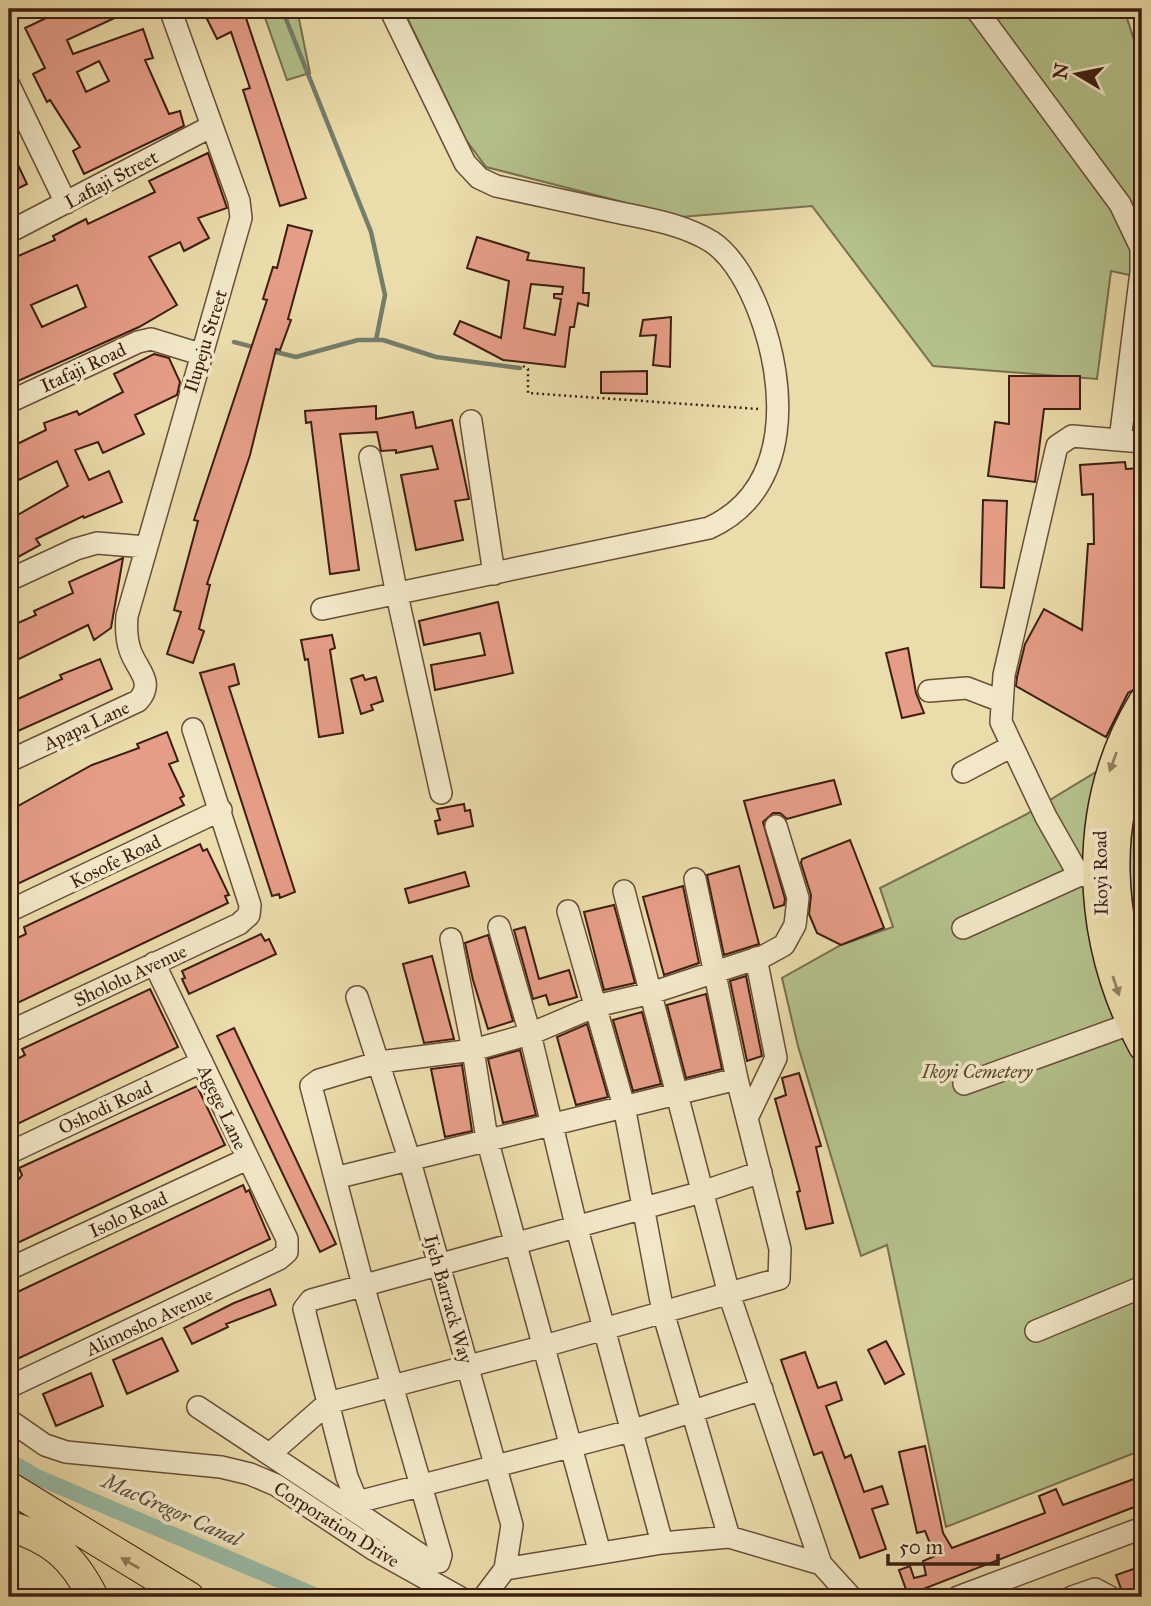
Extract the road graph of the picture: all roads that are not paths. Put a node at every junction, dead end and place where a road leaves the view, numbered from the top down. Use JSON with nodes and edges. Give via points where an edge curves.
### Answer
{"nodes":[{"id":1,"x":170,"y":9,"type":"edge"},
{"id":2,"x":390,"y":9,"type":"edge"},
{"id":3,"x":976,"y":9,"type":"edge"},
{"id":4,"x":9,"y":85,"type":"edge"},
{"id":5,"x":212,"y":126,"type":"junction"},
{"id":6,"x":66,"y":203,"type":"junction"},
{"id":7,"x":9,"y":232,"type":"edge"},
{"id":8,"x":200,"y":354,"type":"junction"},
{"id":9,"x":9,"y":402,"type":"edge"},
{"id":10,"x":471,"y":421,"type":"dead end"},
{"id":11,"x":1120,"y":440,"type":"junction"},
{"id":12,"x":1142,"y":442,"type":"edge"},
{"id":13,"x":370,"y":457,"type":"dead end"},
{"id":14,"x":146,"y":547,"type":"junction"},
{"id":15,"x":494,"y":574,"type":"junction"},
{"id":16,"x":9,"y":580,"type":"edge"},
{"id":17,"x":397,"y":595,"type":"junction"},
{"id":18,"x":322,"y":609,"type":"dead end"},
{"id":19,"x":145,"y":676,"type":"joint"},
{"id":20,"x":929,"y":691,"type":"dead end"},
{"id":21,"x":1001,"y":701,"type":"junction"},
{"id":22,"x":1142,"y":701,"type":"edge"},
{"id":23,"x":193,"y":729,"type":"dead end"},
{"id":24,"x":1012,"y":746,"type":"junction"},
{"id":25,"x":1142,"y":750,"type":"edge"},
{"id":26,"x":9,"y":761,"type":"edge"},
{"id":27,"x":963,"y":772,"type":"dead end"},
{"id":28,"x":441,"y":793,"type":"dead end"},
{"id":29,"x":221,"y":810,"type":"junction"},
{"id":30,"x":776,"y":826,"type":"dead end"},
{"id":31,"x":1098,"y":874,"type":"junction"},
{"id":32,"x":695,"y":879,"type":"dead end"},
{"id":33,"x":624,"y":891,"type":"dead end"},
{"id":34,"x":9,"y":911,"type":"edge"},
{"id":35,"x":568,"y":911,"type":"dead end"},
{"id":36,"x":499,"y":927,"type":"dead end"},
{"id":37,"x":963,"y":928,"type":"dead end"},
{"id":38,"x":451,"y":939,"type":"dead end"},
{"id":39,"x":755,"y":958,"type":"junction"},
{"id":40,"x":154,"y":963,"type":"junction"},
{"id":41,"x":714,"y":970,"type":"junction"},
{"id":42,"x":652,"y":993,"type":"junction"},
{"id":43,"x":1142,"y":995,"type":"edge"},
{"id":44,"x":357,"y":997,"type":"dead end"},
{"id":45,"x":596,"y":1006,"type":"junction"},
{"id":46,"x":1130,"y":1024,"type":"junction"},
{"id":47,"x":9,"y":1032,"type":"edge"},
{"id":48,"x":530,"y":1034,"type":"junction"},
{"id":49,"x":1142,"y":1047,"type":"edge"},
{"id":50,"x":473,"y":1050,"type":"junction"},
{"id":51,"x":202,"y":1062,"type":"junction"},
{"id":52,"x":380,"y":1062,"type":"junction"},
{"id":53,"x":737,"y":1079,"type":"junction"},
{"id":54,"x":964,"y":1084,"type":"dead end"},
{"id":55,"x":679,"y":1093,"type":"junction"},
{"id":56,"x":624,"y":1106,"type":"junction"},
{"id":57,"x":747,"y":1118,"type":"junction"},
{"id":58,"x":551,"y":1124,"type":"junction"},
{"id":59,"x":486,"y":1139,"type":"junction"},
{"id":60,"x":9,"y":1153,"type":"edge"},
{"id":61,"x":409,"y":1158,"type":"junction"},
{"id":62,"x":247,"y":1159,"type":"junction"},
{"id":63,"x":761,"y":1172,"type":"junction"},
{"id":64,"x":335,"y":1178,"type":"junction"},
{"id":65,"x":702,"y":1192,"type":"junction"},
{"id":66,"x":643,"y":1207,"type":"junction"},
{"id":67,"x":576,"y":1225,"type":"junction"},
{"id":68,"x":514,"y":1243,"type":"junction"},
{"id":69,"x":287,"y":1252,"type":"joint"},
{"id":70,"x":439,"y":1264,"type":"junction"},
{"id":71,"x":9,"y":1269,"type":"edge"},
{"id":72,"x":363,"y":1285,"type":"junction"},
{"id":73,"x":1142,"y":1287,"type":"edge"},
{"id":74,"x":729,"y":1294,"type":"junction"},
{"id":75,"x":663,"y":1312,"type":"junction"},
{"id":76,"x":606,"y":1328,"type":"junction"},
{"id":77,"x":1036,"y":1331,"type":"dead end"},
{"id":78,"x":541,"y":1347,"type":"junction"},
{"id":79,"x":467,"y":1364,"type":"junction"},
{"id":80,"x":391,"y":1386,"type":"junction"},
{"id":81,"x":9,"y":1387,"type":"edge"},
{"id":82,"x":762,"y":1389,"type":"junction"},
{"id":83,"x":328,"y":1403,"type":"junction"},
{"id":84,"x":198,"y":1407,"type":"dead end"},
{"id":85,"x":693,"y":1413,"type":"junction"},
{"id":86,"x":9,"y":1420,"type":"edge"},
{"id":87,"x":634,"y":1430,"type":"junction"},
{"id":88,"x":572,"y":1446,"type":"junction"},
{"id":89,"x":270,"y":1454,"type":"junction"},
{"id":90,"x":496,"y":1465,"type":"junction"},
{"id":91,"x":420,"y":1485,"type":"junction"},
{"id":92,"x":9,"y":1488,"type":"edge"},
{"id":93,"x":351,"y":1503,"type":"junction"},
{"id":94,"x":9,"y":1526,"type":"edge"},
{"id":95,"x":1142,"y":1528,"type":"edge"},
{"id":96,"x":729,"y":1537,"type":"junction"},
{"id":97,"x":662,"y":1543,"type":"junction"},
{"id":98,"x":600,"y":1553,"type":"junction"},
{"id":99,"x":821,"y":1564,"type":"junction"},
{"id":100,"x":505,"y":1569,"type":"junction"},
{"id":101,"x":93,"y":1597,"type":"edge"},
{"id":102,"x":189,"y":1597,"type":"edge"},
{"id":103,"x":459,"y":1597,"type":"edge"},
{"id":104,"x":484,"y":1597,"type":"edge"},
{"id":105,"x":851,"y":1597,"type":"edge"},
{"id":106,"x":958,"y":1597,"type":"edge"},
{"id":107,"x":1072,"y":1597,"type":"edge"},
{"id":108,"x":1110,"y":1597,"type":"edge"}],
"edges":[{"from":1,"to":5,"type":"street","name":"Ilupeju Street"},
{"from":2,"to":15,"type":"street","via":[[460,152],[479,178],[496,186],[684,228],[714,244],[753,297],[776,369],[778,435],[765,472],[752,493],[722,522]]},
{"from":3,"to":11,"type":"street","via":[[1120,204],[1141,248]]},
{"from":4,"to":6,"type":"street"},
{"from":5,"to":6,"type":"street","name":"Lafiaji Street"},
{"from":5,"to":8,"type":"street","name":"Ilupeju Street","via":[[241,218]]},
{"from":6,"to":7,"type":"street","name":"Lafiaji Street"},
{"from":8,"to":9,"type":"street","name":"Itafaji Road","via":[[151,339],[138,342]]},
{"from":8,"to":14,"type":"street","name":"Ilupeju Street"},
{"from":10,"to":15,"type":"street"},
{"from":11,"to":12,"type":"street"},
{"from":11,"to":21,"type":"street","via":[[1072,436],[1057,446]]},
{"from":13,"to":17,"type":"street"},
{"from":14,"to":16,"type":"street","via":[[97,543],[76,548]]},
{"from":14,"to":19,"type":"street","name":"Ilupeju Street","via":[[126,635],[130,653]]},
{"from":15,"to":17,"type":"street"},
{"from":17,"to":18,"type":"street"},
{"from":17,"to":28,"type":"street"},
{"from":19,"to":26,"type":"street","name":"Apapa Lane","via":[[146,687],[138,701]]},
{"from":20,"to":21,"type":"street","via":[[967,688]]},
{"from":21,"to":24,"type":"street","via":[[1001,722]]},
{"from":22,"to":31,"type":"main road","name":"Ikoyi Road","one_way":true,"via":[[1109,772],[1097,837]]},
{"from":23,"to":29,"type":"street"},
{"from":24,"to":27,"type":"street"},
{"from":24,"to":31,"type":"street","via":[[1046,817]]},
{"from":25,"to":31,"type":"main road","name":"Ikoyi Road"},
{"from":29,"to":34,"type":"street","name":"Kosofe Road"},
{"from":29,"to":40,"type":"street","name":"Shololu Avenue","via":[[250,905],[249,915],[239,924]]},
{"from":30,"to":39,"type":"street","via":[[798,898],[795,925],[784,945]]},
{"from":31,"to":37,"type":"street"},
{"from":31,"to":43,"type":"main road","name":"Ikoyi Road"},
{"from":31,"to":46,"type":"main road","name":"Ikoyi Road","one_way":true,"via":[[1104,946]]},
{"from":32,"to":41,"type":"street"},
{"from":33,"to":42,"type":"street"},
{"from":35,"to":45,"type":"street"},
{"from":36,"to":48,"type":"street"},
{"from":38,"to":50,"type":"street"},
{"from":39,"to":41,"type":"street"},
{"from":39,"to":57,"type":"street","via":[[777,1048]]},
{"from":40,"to":47,"type":"street","name":"Shololu Avenue"},
{"from":40,"to":51,"type":"street","name":"Agege Lane"},
{"from":41,"to":42,"type":"street"},
{"from":41,"to":53,"type":"street"},
{"from":42,"to":45,"type":"street"},
{"from":42,"to":55,"type":"street"},
{"from":44,"to":52,"type":"street","name":"Ijeh Barrack Way"},
{"from":45,"to":48,"type":"street"},
{"from":45,"to":56,"type":"street"},
{"from":46,"to":49,"type":"main road","name":"Ikoyi Road"},
{"from":46,"to":54,"type":"street"},
{"from":48,"to":50,"type":"street"},
{"from":48,"to":58,"type":"street"},
{"from":50,"to":52,"type":"street"},
{"from":50,"to":59,"type":"street"},
{"from":51,"to":60,"type":"street","name":"Oshodi Road"},
{"from":51,"to":62,"type":"street","name":"Agege Lane"},
{"from":52,"to":61,"type":"street","name":"Ijeh Barrack Way"},
{"from":52,"to":64,"type":"street","via":[[311,1086]]},
{"from":53,"to":55,"type":"street"},
{"from":53,"to":57,"type":"street"},
{"from":55,"to":56,"type":"street"},
{"from":55,"to":65,"type":"street"},
{"from":56,"to":58,"type":"street"},
{"from":56,"to":66,"type":"street"},
{"from":57,"to":63,"type":"street"},
{"from":58,"to":59,"type":"street"},
{"from":58,"to":67,"type":"street"},
{"from":59,"to":61,"type":"street"},
{"from":59,"to":68,"type":"street"},
{"from":61,"to":64,"type":"street"},
{"from":61,"to":70,"type":"street","name":"Ijeh Barrack Way"},
{"from":62,"to":69,"type":"street","name":"Agege Lane","via":[[287,1239]]},
{"from":62,"to":71,"type":"street","name":"Isolo Road"},
{"from":63,"to":65,"type":"street"},
{"from":63,"to":74,"type":"street","via":[[780,1249],[779,1279]]},
{"from":64,"to":72,"type":"street"},
{"from":65,"to":66,"type":"street"},
{"from":65,"to":74,"type":"street"},
{"from":66,"to":67,"type":"street"},
{"from":66,"to":75,"type":"street"},
{"from":67,"to":68,"type":"street"},
{"from":67,"to":76,"type":"street"},
{"from":68,"to":70,"type":"street"},
{"from":68,"to":78,"type":"street"},
{"from":69,"to":81,"type":"street","name":"Alimosho Avenue"},
{"from":70,"to":72,"type":"street"},
{"from":70,"to":79,"type":"street","name":"Ijeh Barrack Way"},
{"from":72,"to":80,"type":"street"},
{"from":72,"to":83,"type":"street","via":[[311,1300],[304,1309]]},
{"from":73,"to":77,"type":"street"},
{"from":74,"to":75,"type":"street"},
{"from":74,"to":82,"type":"street"},
{"from":75,"to":76,"type":"street"},
{"from":75,"to":85,"type":"street"},
{"from":76,"to":78,"type":"street"},
{"from":76,"to":87,"type":"street"},
{"from":78,"to":79,"type":"street"},
{"from":78,"to":88,"type":"street"},
{"from":79,"to":80,"type":"street"},
{"from":79,"to":90,"type":"street","name":"Ijeh Barrack Way"},
{"from":80,"to":83,"type":"street"},
{"from":80,"to":91,"type":"street"},
{"from":82,"to":85,"type":"street"},
{"from":82,"to":99,"type":"street"},
{"from":83,"to":89,"type":"street"},
{"from":83,"to":93,"type":"street"},
{"from":84,"to":89,"type":"street"},
{"from":85,"to":87,"type":"street"},
{"from":85,"to":96,"type":"street"},
{"from":86,"to":103,"type":"street","name":"Corporation Drive","via":[[45,1445],[66,1452],[221,1466],[250,1474],[276,1485],[373,1549]]},
{"from":87,"to":88,"type":"street"},
{"from":87,"to":97,"type":"street"},
{"from":88,"to":90,"type":"street"},
{"from":88,"to":98,"type":"street"},
{"from":89,"to":93,"type":"street"},
{"from":90,"to":91,"type":"street"},
{"from":90,"to":100,"type":"street","name":"Ijeh Barrack Way","via":[[512,1525]]},
{"from":91,"to":93,"type":"street"},
{"from":91,"to":93,"type":"street","via":[[441,1555],[439,1562],[433,1563]]},
{"from":102,"to":92,"type":"highway","one_way":true},
{"from":94,"to":101,"type":"highway","via":[[60,1550],[80,1572]]},
{"from":95,"to":106,"type":"street"},
{"from":96,"to":97,"type":"street"},
{"from":96,"to":99,"type":"street"},
{"from":97,"to":98,"type":"street"},
{"from":98,"to":100,"type":"street"},
{"from":99,"to":105,"type":"street"},
{"from":100,"to":104,"type":"street","name":"Ijeh Barrack Way"},
{"from":107,"to":108,"type":"street","via":[[1095,1589]]}]}
